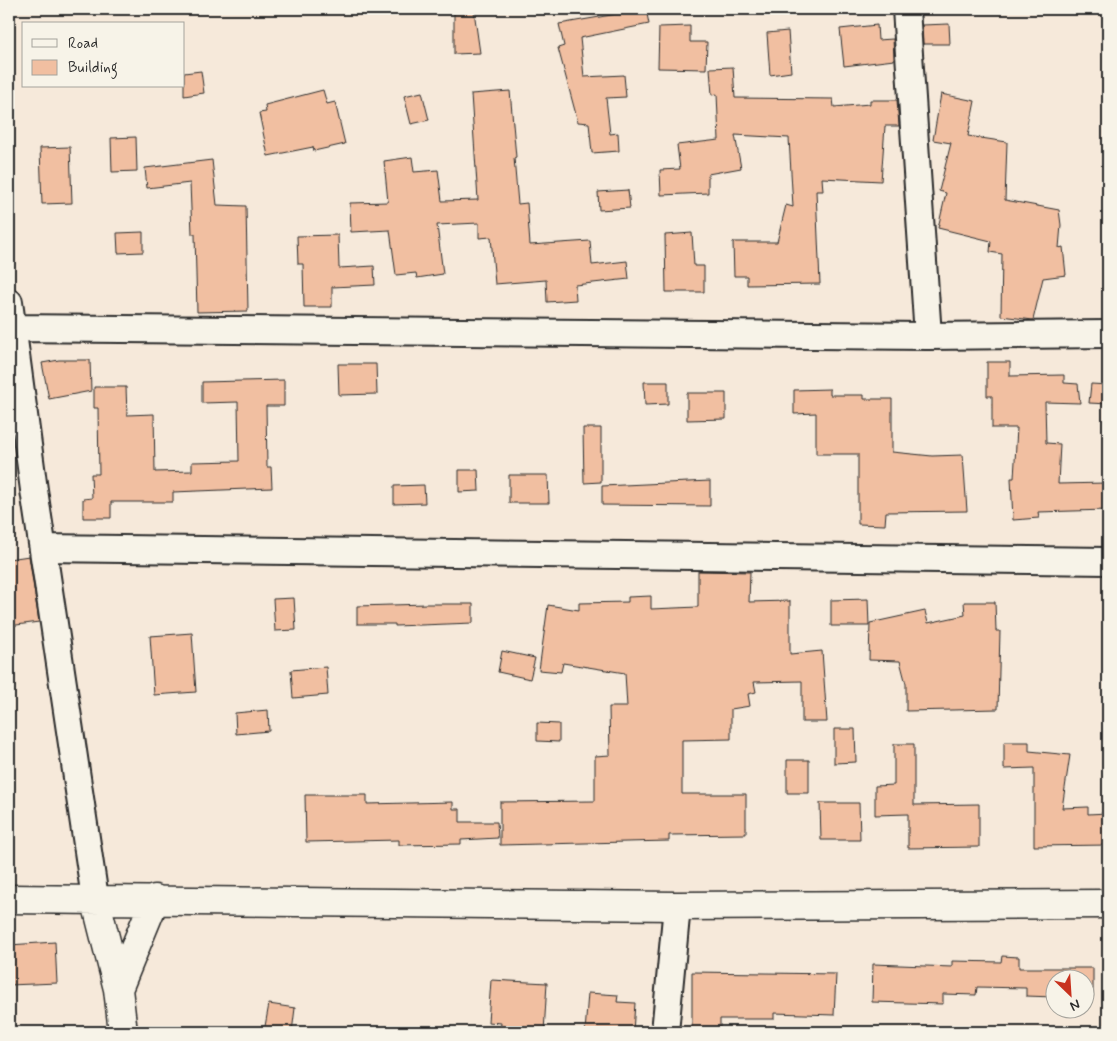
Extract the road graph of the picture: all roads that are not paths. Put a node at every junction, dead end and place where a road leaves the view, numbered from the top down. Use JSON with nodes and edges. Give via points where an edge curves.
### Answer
{"nodes":[{"id":1,"x":906,"y":9,"type":"edge"},
{"id":2,"x":9,"y":302,"type":"edge"},
{"id":3,"x":11,"y":328,"type":"edge"},
{"id":4,"x":1108,"y":334,"type":"edge"},
{"id":5,"x":928,"y":336,"type":"junction"},
{"id":6,"x":43,"y":548,"type":"junction"},
{"id":7,"x":1108,"y":561,"type":"edge"},
{"id":8,"x":95,"y":898,"type":"junction"},
{"id":9,"x":9,"y":899,"type":"edge"},
{"id":10,"x":155,"y":899,"type":"junction"},
{"id":11,"x":1108,"y":904,"type":"edge"},
{"id":12,"x":677,"y":906,"type":"junction"},
{"id":13,"x":118,"y":989,"type":"junction"},
{"id":14,"x":123,"y":1032,"type":"edge"},
{"id":15,"x":665,"y":1032,"type":"edge"}],
"edges":[{"from":1,"to":5,"type":"street"},
{"from":2,"to":3,"type":"street"},
{"from":3,"to":5,"type":"street"},
{"from":3,"to":6,"type":"street"},
{"from":4,"to":5,"type":"street"},
{"from":6,"to":7,"type":"street"},
{"from":6,"to":8,"type":"street"},
{"from":8,"to":9,"type":"main road"},
{"from":8,"to":10,"type":"main road"},
{"from":8,"to":13,"type":"main road"},
{"from":10,"to":12,"type":"main road"},
{"from":10,"to":13,"type":"main road"},
{"from":11,"to":12,"type":"main road"},
{"from":12,"to":15,"type":"street"},
{"from":13,"to":14,"type":"main road"}]}
